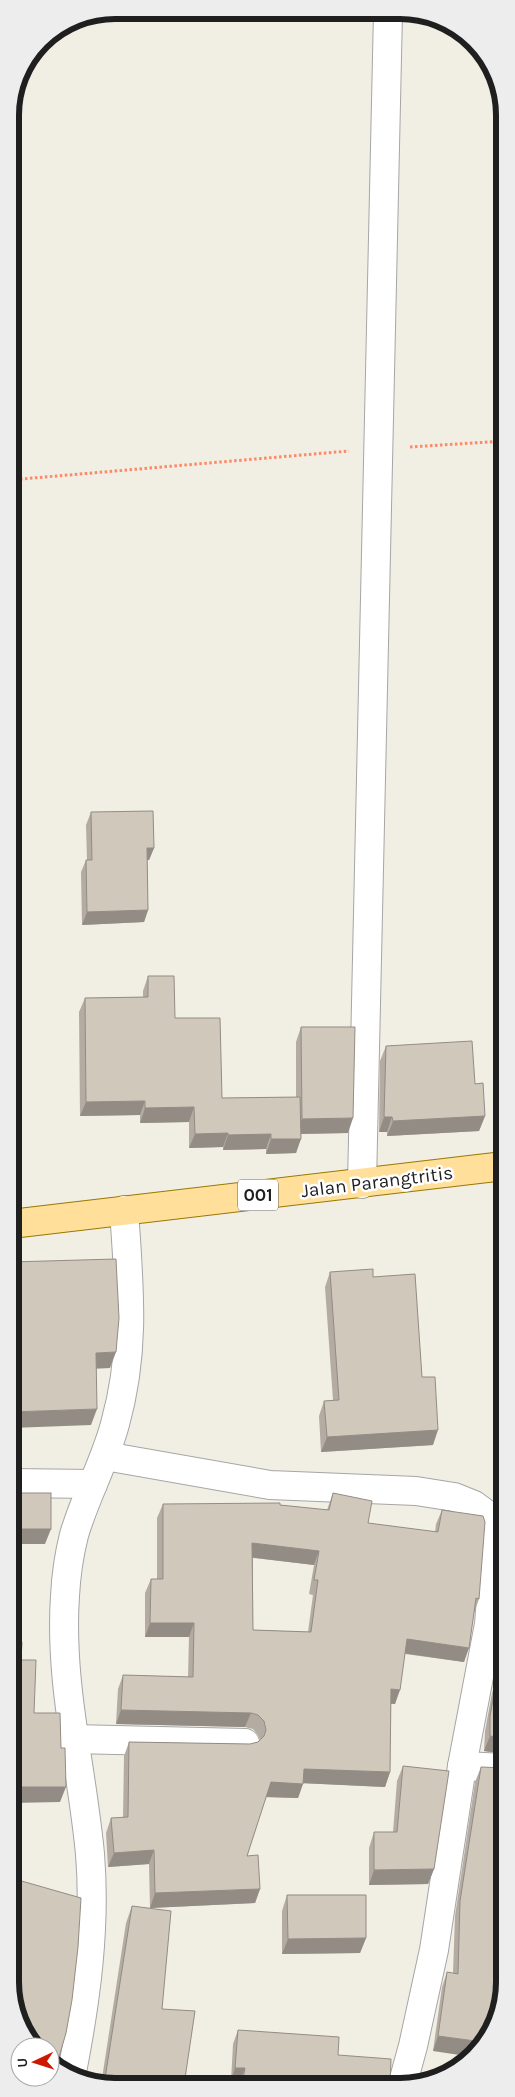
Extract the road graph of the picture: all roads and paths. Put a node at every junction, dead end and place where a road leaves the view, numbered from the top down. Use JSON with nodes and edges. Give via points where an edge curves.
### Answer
{"nodes":[{"id":1,"x":388,"y":19,"type":"edge"},
{"id":2,"x":496,"y":441,"type":"edge"},
{"id":3,"x":377,"y":449,"type":"junction"},
{"id":4,"x":19,"y":479,"type":"edge"},
{"id":5,"x":496,"y":1167,"type":"edge"},
{"id":6,"x":362,"y":1184,"type":"junction"},
{"id":7,"x":124,"y":1210,"type":"junction"},
{"id":8,"x":19,"y":1223,"type":"edge"},
{"id":9,"x":105,"y":1456,"type":"junction"},
{"id":10,"x":19,"y":1483,"type":"edge"},
{"id":11,"x":93,"y":1484,"type":"junction"},
{"id":12,"x":496,"y":1513,"type":"edge"},
{"id":13,"x":496,"y":1534,"type":"edge"},
{"id":14,"x":74,"y":1739,"type":"junction"},
{"id":15,"x":245,"y":1743,"type":"edge"},
{"id":16,"x":462,"y":1766,"type":"junction"},
{"id":17,"x":496,"y":1768,"type":"edge"},
{"id":18,"x":73,"y":2068,"type":"edge"},
{"id":19,"x":404,"y":2078,"type":"edge"}],
"edges":[{"from":1,"to":3,"type":"street"},
{"from":2,"to":3,"type":"path"},
{"from":3,"to":4,"type":"path"},
{"from":3,"to":6,"type":"street"},
{"from":5,"to":6,"type":"main road","name":"Jalan Parangtritis","number":"001"},
{"from":6,"to":7,"type":"main road","name":"Jalan Parangtritis","number":"001"},
{"from":7,"to":8,"type":"main road","name":"Jalan Parangtritis","number":"001"},
{"from":7,"to":9,"type":"street","via":[[130,1318],[128,1363]]},
{"from":9,"to":11,"type":"street"},
{"from":9,"to":12,"type":"street","via":[[270,1485],[416,1491],[454,1497]]},
{"from":10,"to":11,"type":"street"},
{"from":11,"to":14,"type":"street","via":[[75,1534],[65,1595],[64,1638]]},
{"from":13,"to":16,"type":"street","via":[[489,1624]]},
{"from":14,"to":15,"type":"street"},
{"from":14,"to":18,"type":"street","via":[[92,1894],[92,1936]]},
{"from":16,"to":17,"type":"street"},
{"from":16,"to":19,"type":"street","via":[[434,1950]]}]}
